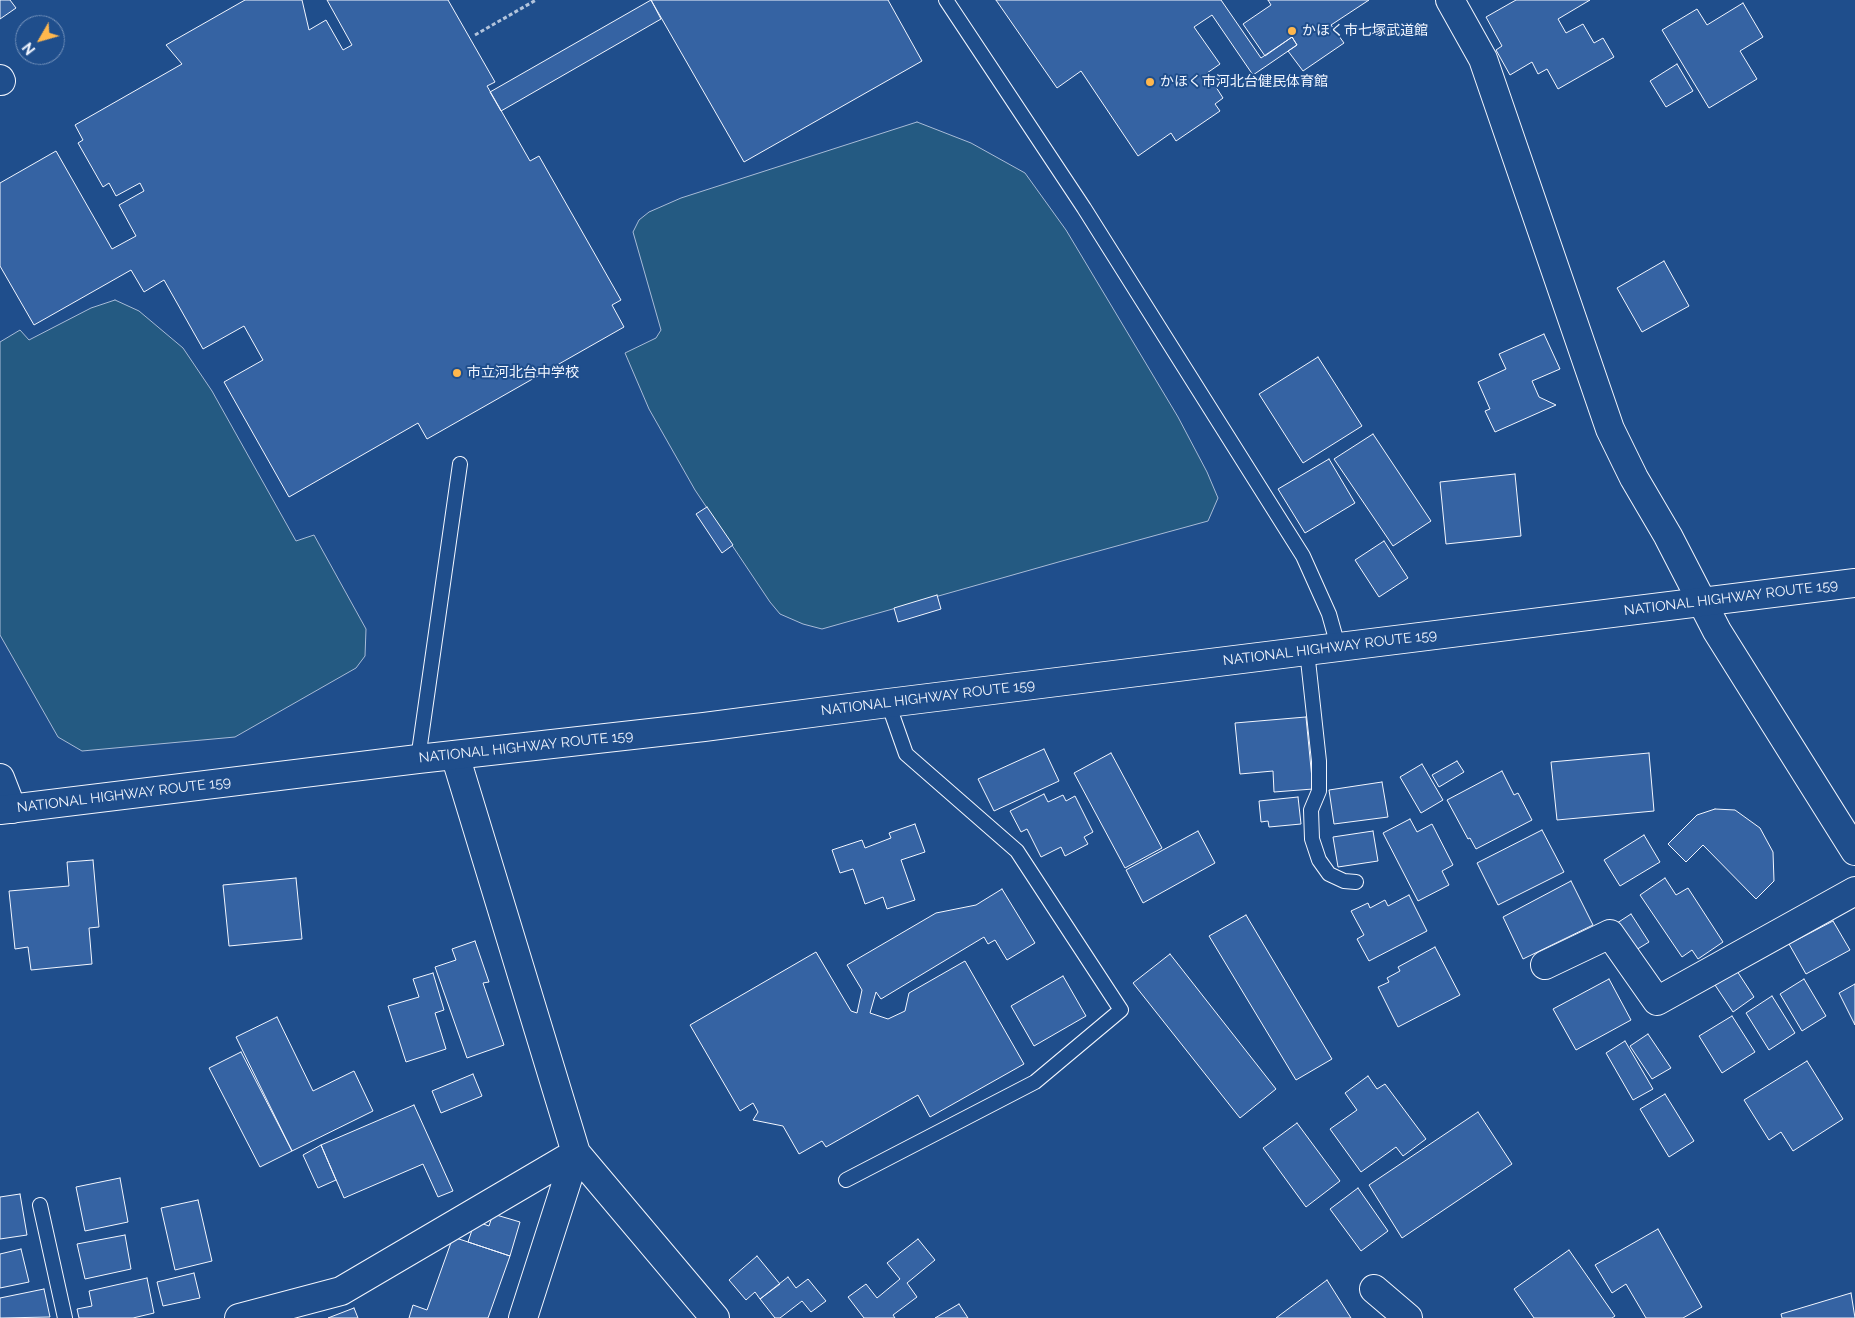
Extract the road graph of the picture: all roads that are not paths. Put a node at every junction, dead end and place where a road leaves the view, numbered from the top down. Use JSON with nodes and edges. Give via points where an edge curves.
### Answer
{"nodes":[{"id":1,"x":946,"y":0,"type":"edge"},
{"id":2,"x":1450,"y":0,"type":"edge"},
{"id":3,"x":460,"y":464,"type":"dead end"},
{"id":4,"x":1855,"y":583,"type":"edge"},
{"id":5,"x":1703,"y":602,"type":"junction"},
{"id":6,"x":1338,"y":646,"type":"junction"},
{"id":7,"x":1307,"y":651,"type":"junction"},
{"id":8,"x":888,"y":703,"type":"junction"},
{"id":9,"x":455,"y":755,"type":"junction"},
{"id":10,"x":418,"y":759,"type":"junction"},
{"id":11,"x":0,"y":778,"type":"edge"},
{"id":12,"x":6,"y":810,"type":"edge"},
{"id":13,"x":1855,"y":851,"type":"edge"},
{"id":14,"x":1356,"y":882,"type":"dead end"},
{"id":15,"x":1855,"y":892,"type":"edge"},
{"id":16,"x":1546,"y":966,"type":"dead end"},
{"id":17,"x":576,"y":1153,"type":"junction"},
{"id":18,"x":846,"y":1180,"type":"dead end"},
{"id":19,"x":40,"y":1204,"type":"dead end"},
{"id":20,"x":1374,"y":1289,"type":"dead end"},
{"id":21,"x":64,"y":1318,"type":"edge"},
{"id":22,"x":239,"y":1318,"type":"edge"},
{"id":23,"x":523,"y":1318,"type":"edge"},
{"id":24,"x":715,"y":1318,"type":"edge"},
{"id":25,"x":1408,"y":1318,"type":"edge"}],
"edges":[{"from":1,"to":6,"type":"lane","via":[[1084,208],[1303,556],[1329,614]]},
{"from":2,"to":5,"type":"main road","via":[[1483,59],[1610,429]]},
{"from":3,"to":10,"type":"lane"},
{"from":4,"to":5,"type":"main road","name":"NATIONAL HIGHWAY ROUTE 159"},
{"from":5,"to":6,"type":"main road","name":"NATIONAL HIGHWAY ROUTE 159"},
{"from":5,"to":13,"type":"main road","via":[[1717,631]]},
{"from":6,"to":7,"type":"main road","name":"NATIONAL HIGHWAY ROUTE 159"},
{"from":7,"to":8,"type":"main road","name":"NATIONAL HIGHWAY ROUTE 159"},
{"from":7,"to":14,"type":"lane","via":[[1319,761],[1319,792],[1311,810],[1312,839],[1319,860],[1329,874]]},
{"from":8,"to":9,"type":"main road","name":"NATIONAL HIGHWAY ROUTE 159"},
{"from":8,"to":18,"type":"lane","via":[[906,754],[1017,852],[1121,1010],[1035,1082]]},
{"from":9,"to":10,"type":"main road","name":"NATIONAL HIGHWAY ROUTE 159"},
{"from":9,"to":17,"type":"main road"},
{"from":10,"to":12,"type":"main road","name":"NATIONAL HIGHWAY ROUTE 159"},
{"from":11,"to":12,"type":"main road"},
{"from":15,"to":16,"type":"main road","via":[[1657,1001],[1610,934]]},
{"from":17,"to":22,"type":"main road","via":[[341,1291]]},
{"from":17,"to":23,"type":"main road"},
{"from":17,"to":24,"type":"main road"},
{"from":19,"to":21,"type":"lane"},
{"from":20,"to":25,"type":"main road"}]}
